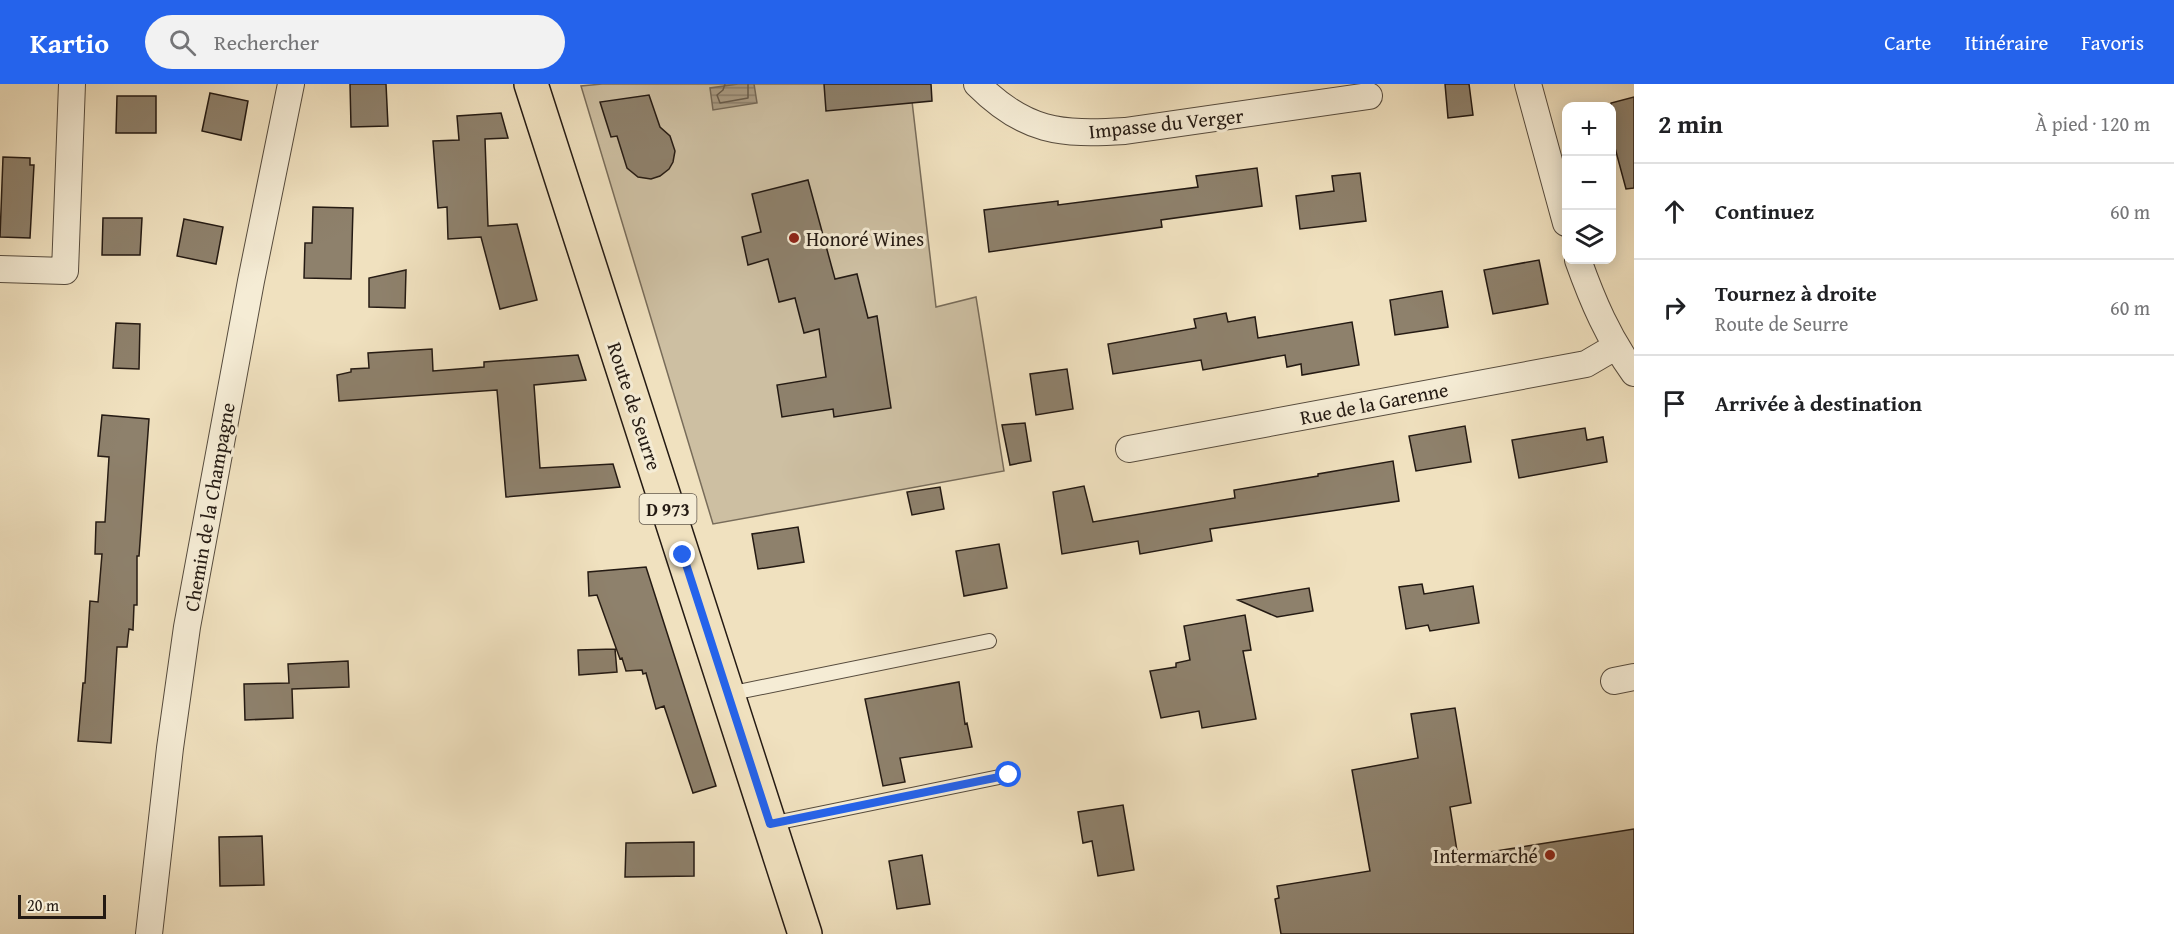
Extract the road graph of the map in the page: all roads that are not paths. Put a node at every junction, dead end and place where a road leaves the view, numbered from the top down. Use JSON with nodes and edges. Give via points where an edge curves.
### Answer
{"nodes":[{"id":1,"x":72,"y":84,"type":"edge"},
{"id":2,"x":291,"y":84,"type":"edge"},
{"id":3,"x":531,"y":84,"type":"edge"},
{"id":4,"x":977,"y":84,"type":"edge"},
{"id":5,"x":1528,"y":84,"type":"edge"},
{"id":6,"x":1369,"y":96,"type":"dead end"},
{"id":7,"x":1562,"y":210,"type":"edge"},
{"id":8,"x":1579,"y":264,"type":"edge"},
{"id":9,"x":0,"y":269,"type":"edge"},
{"id":10,"x":1615,"y":347,"type":"junction"},
{"id":11,"x":1634,"y":373,"type":"edge"},
{"id":12,"x":1129,"y":449,"type":"dead end"},
{"id":13,"x":989,"y":641,"type":"dead end"},
{"id":14,"x":728,"y":694,"type":"junction"},
{"id":15,"x":1009,"y":775,"type":"dead end"},
{"id":16,"x":770,"y":824,"type":"junction"},
{"id":17,"x":148,"y":934,"type":"edge"},
{"id":18,"x":805,"y":934,"type":"edge"}],
"edges":[{"from":1,"to":9,"type":"street","via":[[65,271]]},
{"from":2,"to":17,"type":"street","name":"Chemin de la Champagne","via":[[187,627]]},
{"from":3,"to":14,"type":"main road","name":"Route de Seurre","number":"D 973"},
{"from":4,"to":6,"type":"street","name":"Impasse du Verger","via":[[1018,118],[1043,128],[1087,134]]},
{"from":5,"to":7,"type":"street"},
{"from":8,"to":10,"type":"street"},
{"from":10,"to":11,"type":"street"},
{"from":10,"to":12,"type":"street","name":"Rue de la Garenne","via":[[1586,364]]},
{"from":13,"to":14,"type":"lane"},
{"from":14,"to":16,"type":"main road","name":"Route de Seurre","number":"D 973"},
{"from":15,"to":16,"type":"lane"},
{"from":16,"to":18,"type":"main road","name":"Route de Seurre","number":"D 973"}]}
